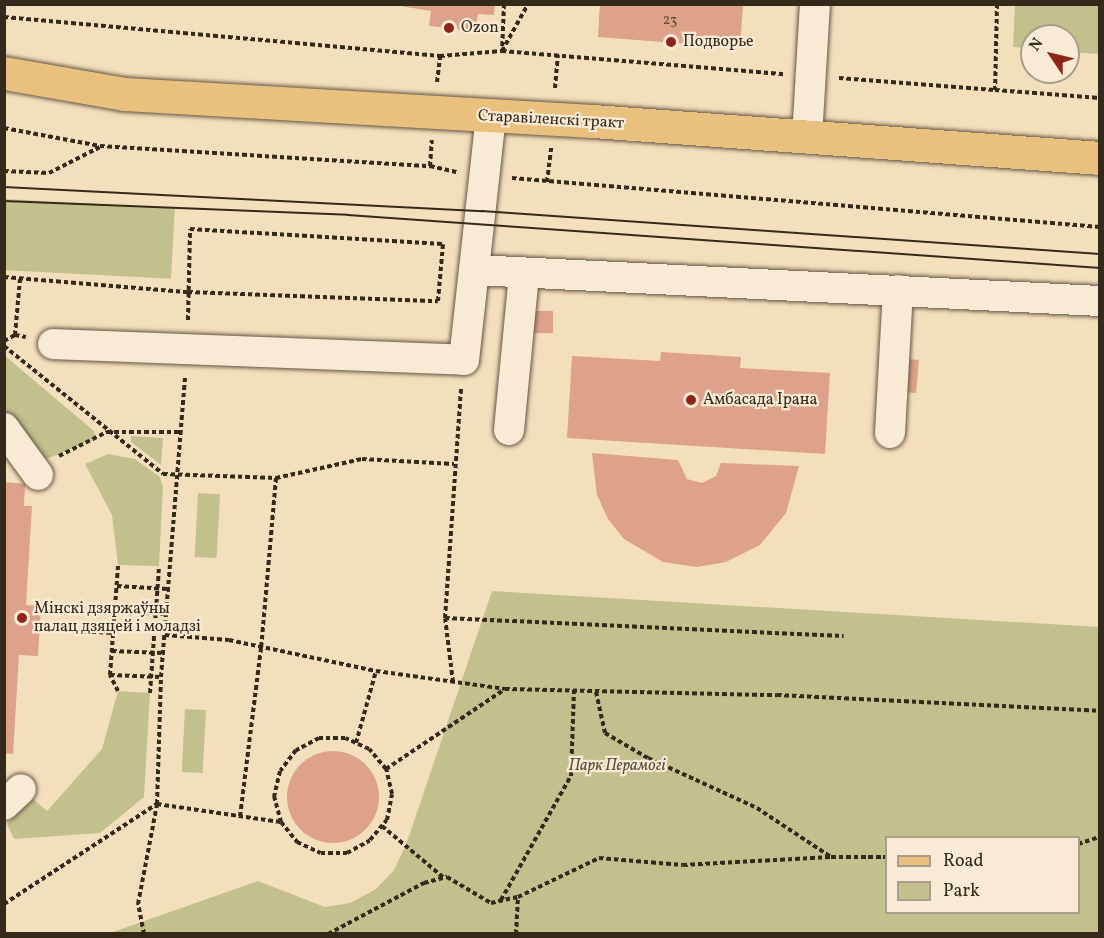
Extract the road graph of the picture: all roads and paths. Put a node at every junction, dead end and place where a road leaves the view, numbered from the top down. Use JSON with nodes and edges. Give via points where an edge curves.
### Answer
{"nodes":[{"id":1,"x":504,"y":4,"type":"edge"},
{"id":2,"x":528,"y":4,"type":"edge"},
{"id":3,"x":815,"y":4,"type":"edge"},
{"id":4,"x":997,"y":4,"type":"edge"},
{"id":5,"x":4,"y":17,"type":"edge"},
{"id":6,"x":502,"y":51,"type":"junction"},
{"id":7,"x":4,"y":73,"type":"edge"},
{"id":8,"x":810,"y":76,"type":"junction"},
{"id":9,"x":995,"y":90,"type":"junction"},
{"id":10,"x":1100,"y":98,"type":"edge"},
{"id":11,"x":491,"y":116,"type":"junction"},
{"id":12,"x":4,"y":128,"type":"edge"},
{"id":13,"x":807,"y":138,"type":"junction"},
{"id":14,"x":100,"y":146,"type":"junction"},
{"id":15,"x":1100,"y":158,"type":"edge"},
{"id":16,"x":4,"y":171,"type":"edge"},
{"id":17,"x":485,"y":176,"type":"junction"},
{"id":18,"x":1100,"y":227,"type":"edge"},
{"id":19,"x":443,"y":244,"type":"junction"},
{"id":20,"x":476,"y":259,"type":"junction"},
{"id":21,"x":524,"y":273,"type":"junction"},
{"id":22,"x":4,"y":277,"type":"edge"},
{"id":23,"x":20,"y":279,"type":"junction"},
{"id":24,"x":898,"y":290,"type":"junction"},
{"id":25,"x":189,"y":292,"type":"junction"},
{"id":26,"x":1100,"y":301,"type":"edge"},
{"id":27,"x":15,"y":334,"type":"dead end"},
{"id":28,"x":53,"y":344,"type":"dead end"},
{"id":29,"x":4,"y":346,"type":"edge"},
{"id":30,"x":188,"y":350,"type":"junction"},
{"id":31,"x":464,"y":360,"type":"junction"},
{"id":32,"x":4,"y":428,"type":"edge"},
{"id":33,"x":509,"y":430,"type":"dead end"},
{"id":34,"x":107,"y":432,"type":"junction"},
{"id":35,"x":179,"y":432,"type":"junction"},
{"id":36,"x":890,"y":433,"type":"dead end"},
{"id":37,"x":454,"y":464,"type":"junction"},
{"id":38,"x":36,"y":472,"type":"joint"},
{"id":39,"x":178,"y":473,"type":"junction"},
{"id":40,"x":276,"y":478,"type":"junction"},
{"id":41,"x":118,"y":565,"type":"dead end"},
{"id":42,"x":159,"y":566,"type":"dead end"},
{"id":43,"x":117,"y":586,"type":"junction"},
{"id":44,"x":158,"y":588,"type":"junction"},
{"id":45,"x":168,"y":589,"type":"junction"},
{"id":46,"x":115,"y":612,"type":"junction"},
{"id":47,"x":156,"y":613,"type":"junction"},
{"id":48,"x":166,"y":614,"type":"junction"},
{"id":49,"x":445,"y":618,"type":"junction"},
{"id":50,"x":39,"y":629,"type":"dead end"},
{"id":51,"x":113,"y":633,"type":"junction"},
{"id":52,"x":165,"y":635,"type":"junction"},
{"id":53,"x":844,"y":636,"type":"dead end"},
{"id":54,"x":261,"y":648,"type":"junction"},
{"id":55,"x":112,"y":651,"type":"junction"},
{"id":56,"x":153,"y":652,"type":"junction"},
{"id":57,"x":163,"y":653,"type":"junction"},
{"id":58,"x":376,"y":671,"type":"junction"},
{"id":59,"x":110,"y":675,"type":"junction"},
{"id":60,"x":152,"y":677,"type":"junction"},
{"id":61,"x":161,"y":677,"type":"junction"},
{"id":62,"x":453,"y":682,"type":"junction"},
{"id":63,"x":505,"y":689,"type":"junction"},
{"id":64,"x":118,"y":691,"type":"dead end"},
{"id":65,"x":574,"y":691,"type":"junction"},
{"id":66,"x":596,"y":692,"type":"junction"},
{"id":67,"x":150,"y":693,"type":"dead end"},
{"id":68,"x":1100,"y":711,"type":"edge"},
{"id":69,"x":357,"y":743,"type":"junction"},
{"id":70,"x":386,"y":769,"type":"junction"},
{"id":71,"x":157,"y":804,"type":"junction"},
{"id":72,"x":240,"y":817,"type":"junction"},
{"id":73,"x":281,"y":822,"type":"junction"},
{"id":74,"x":381,"y":826,"type":"junction"},
{"id":75,"x":1100,"y":837,"type":"edge"},
{"id":76,"x":1080,"y":843,"type":"edge"},
{"id":77,"x":831,"y":857,"type":"junction"},
{"id":78,"x":885,"y":857,"type":"edge"},
{"id":79,"x":444,"y":878,"type":"junction"},
{"id":80,"x":518,"y":897,"type":"junction"},
{"id":81,"x":501,"y":901,"type":"junction"},
{"id":82,"x":4,"y":904,"type":"edge"},
{"id":83,"x":144,"y":933,"type":"edge"},
{"id":84,"x":328,"y":933,"type":"edge"},
{"id":85,"x":516,"y":933,"type":"edge"}],
"edges":[{"from":1,"to":6,"type":"path"},
{"from":2,"to":6,"type":"path"},
{"from":3,"to":8,"type":"lane"},
{"from":4,"to":9,"type":"path"},
{"from":5,"to":6,"type":"path","via":[[440,56]]},
{"from":6,"to":8,"type":"path"},
{"from":7,"to":11,"type":"main road","name":"Старавіленскі тракт","via":[[124,94]]},
{"from":8,"to":9,"type":"path"},
{"from":8,"to":13,"type":"lane"},
{"from":9,"to":10,"type":"path"},
{"from":11,"to":13,"type":"main road","name":"Старавіленскі тракт"},
{"from":11,"to":17,"type":"lane"},
{"from":12,"to":14,"type":"path"},
{"from":13,"to":15,"type":"main road","name":"Старавіленскі тракт"},
{"from":14,"to":16,"type":"path","via":[[49,173]]},
{"from":14,"to":17,"type":"path","via":[[430,166]]},
{"from":17,"to":18,"type":"path"},
{"from":17,"to":20,"type":"lane"},
{"from":19,"to":20,"type":"path"},
{"from":19,"to":25,"type":"path","via":[[438,301]]},
{"from":19,"to":25,"type":"path","via":[[190,229]]},
{"from":20,"to":21,"type":"lane"},
{"from":20,"to":31,"type":"lane"},
{"from":21,"to":24,"type":"lane"},
{"from":21,"to":33,"type":"lane"},
{"from":22,"to":23,"type":"path"},
{"from":23,"to":25,"type":"path"},
{"from":23,"to":27,"type":"path"},
{"from":24,"to":26,"type":"lane"},
{"from":24,"to":36,"type":"lane"},
{"from":25,"to":30,"type":"path"},
{"from":28,"to":30,"type":"lane"},
{"from":29,"to":34,"type":"path"},
{"from":30,"to":31,"type":"lane"},
{"from":30,"to":35,"type":"path"},
{"from":31,"to":37,"type":"path"},
{"from":32,"to":38,"type":"lane"},
{"from":34,"to":35,"type":"path"},
{"from":34,"to":38,"type":"path"},
{"from":34,"to":39,"type":"path","via":[[163,474]]},
{"from":35,"to":39,"type":"path"},
{"from":37,"to":40,"type":"path","via":[[362,459]]},
{"from":37,"to":49,"type":"path"},
{"from":39,"to":40,"type":"path"},
{"from":39,"to":45,"type":"path"},
{"from":40,"to":54,"type":"path"},
{"from":41,"to":43,"type":"path"},
{"from":42,"to":44,"type":"path"},
{"from":43,"to":44,"type":"path"},
{"from":43,"to":46,"type":"path"},
{"from":44,"to":45,"type":"path"},
{"from":44,"to":47,"type":"path"},
{"from":45,"to":48,"type":"path"},
{"from":46,"to":47,"type":"path"},
{"from":46,"to":51,"type":"path"},
{"from":47,"to":48,"type":"path"},
{"from":47,"to":56,"type":"path"},
{"from":48,"to":52,"type":"path"},
{"from":49,"to":53,"type":"path"},
{"from":49,"to":62,"type":"path"},
{"from":50,"to":51,"type":"path"},
{"from":51,"to":55,"type":"path"},
{"from":52,"to":54,"type":"path","via":[[229,640]]},
{"from":52,"to":57,"type":"path"},
{"from":54,"to":58,"type":"path"},
{"from":54,"to":72,"type":"path"},
{"from":55,"to":56,"type":"path"},
{"from":55,"to":59,"type":"path"},
{"from":56,"to":57,"type":"path"},
{"from":56,"to":60,"type":"path"},
{"from":57,"to":61,"type":"path"},
{"from":58,"to":62,"type":"path"},
{"from":58,"to":69,"type":"path"},
{"from":59,"to":60,"type":"path"},
{"from":59,"to":64,"type":"path"},
{"from":60,"to":61,"type":"path"},
{"from":60,"to":67,"type":"path"},
{"from":61,"to":71,"type":"path"},
{"from":62,"to":63,"type":"path"},
{"from":63,"to":65,"type":"path"},
{"from":63,"to":70,"type":"path"},
{"from":65,"to":66,"type":"path"},
{"from":65,"to":81,"type":"path","via":[[572,776]]},
{"from":66,"to":68,"type":"path","via":[[777,695]]},
{"from":66,"to":77,"type":"path","via":[[605,733],[648,758],[757,808]]},
{"from":69,"to":70,"type":"path","via":[[369,749]]},
{"from":69,"to":73,"type":"path","via":[[345,738],[319,738],[296,750],[280,771],[274,796]]},
{"from":70,"to":74,"type":"path","via":[[392,794]]},
{"from":71,"to":72,"type":"path"},
{"from":71,"to":82,"type":"path"},
{"from":71,"to":83,"type":"path","via":[[138,904]]},
{"from":72,"to":73,"type":"path"},
{"from":73,"to":74,"type":"path","via":[[297,842],[321,853],[347,852],[370,840]]},
{"from":74,"to":79,"type":"path"},
{"from":75,"to":76,"type":"path"},
{"from":77,"to":78,"type":"path"},
{"from":77,"to":80,"type":"path","via":[[683,865],[599,858]]},
{"from":79,"to":81,"type":"path","via":[[491,903]]},
{"from":79,"to":84,"type":"path","via":[[424,883]]},
{"from":80,"to":81,"type":"path"},
{"from":80,"to":85,"type":"path"}]}
